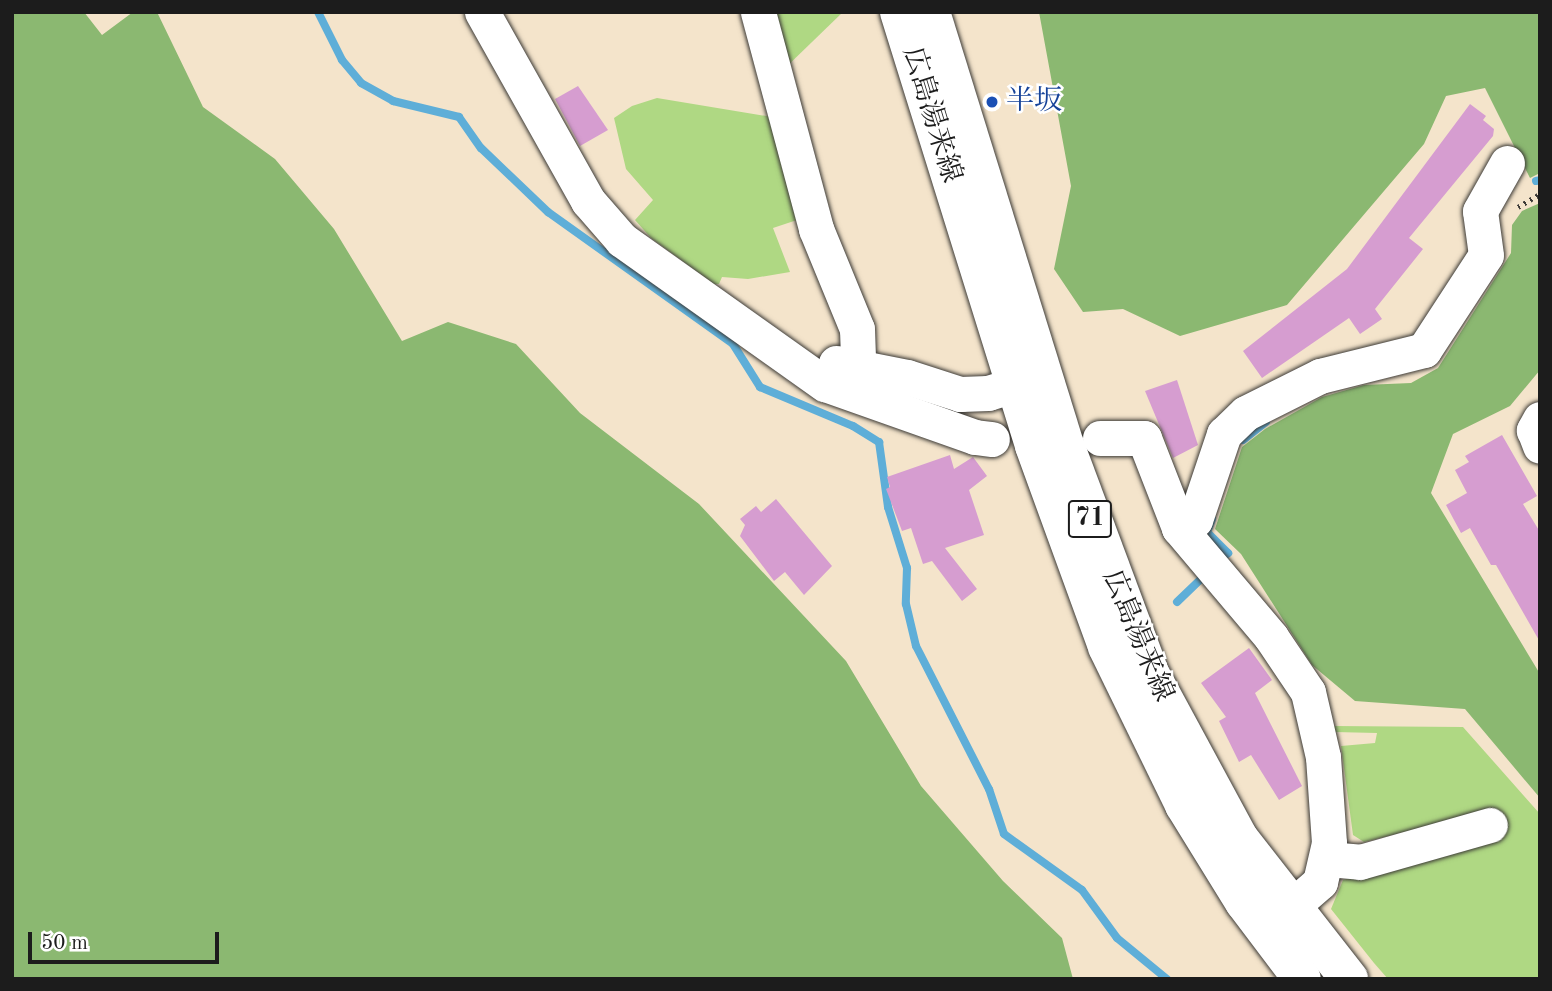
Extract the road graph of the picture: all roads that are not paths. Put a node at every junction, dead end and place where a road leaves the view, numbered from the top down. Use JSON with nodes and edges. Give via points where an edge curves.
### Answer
{"nodes":[{"id":1,"x":482,"y":12,"type":"edge"},
{"id":2,"x":758,"y":12,"type":"edge"},
{"id":3,"x":899,"y":12,"type":"edge"},
{"id":4,"x":931,"y":12,"type":"edge"},
{"id":5,"x":1507,"y":163,"type":"dead end"},
{"id":6,"x":785,"y":356,"type":"junction"},
{"id":7,"x":858,"y":365,"type":"junction"},
{"id":8,"x":1014,"y":384,"type":"junction"},
{"id":9,"x":1540,"y":419,"type":"edge"},
{"id":10,"x":1100,"y":438,"type":"dead end"},
{"id":11,"x":992,"y":439,"type":"dead end"},
{"id":12,"x":1540,"y":446,"type":"edge"},
{"id":13,"x":1179,"y":528,"type":"junction"},
{"id":14,"x":1490,"y":825,"type":"dead end"},
{"id":15,"x":1328,"y":859,"type":"junction"},
{"id":16,"x":1290,"y":908,"type":"junction"},
{"id":17,"x":1302,"y":979,"type":"edge"},
{"id":18,"x":1349,"y":979,"type":"edge"}],
"edges":[{"from":1,"to":6,"type":"street","via":[[568,168],[604,221],[633,248]]},
{"from":2,"to":7,"type":"street","via":[[817,229],[857,329]]},
{"from":3,"to":8,"type":"main road","name":"広島湯来線","number":"71"},
{"from":4,"to":16,"type":"main road","name":"広島湯来線","number":"71","via":[[1066,447],[1127,615],[1198,768],[1239,838]]},
{"from":5,"to":13,"type":"street","via":[[1480,211],[1486,255],[1424,350],[1320,376],[1246,414],[1224,434],[1195,520]]},
{"from":6,"to":7,"type":"street","via":[[807,365]]},
{"from":6,"to":11,"type":"street","via":[[834,388]]},
{"from":7,"to":8,"type":"street","via":[[960,394],[988,393]]},
{"from":8,"to":17,"type":"main road","name":"広島湯来線","number":"71","via":[[1084,591],[1156,755],[1223,870]]},
{"from":9,"to":12,"type":"street","via":[[1534,430]]},
{"from":10,"to":13,"type":"street","via":[[1144,438]]},
{"from":13,"to":15,"type":"street","via":[[1271,637],[1308,692],[1323,757]]},
{"from":14,"to":15,"type":"street","via":[[1360,862]]},
{"from":15,"to":16,"type":"street","via":[[1315,889]]},
{"from":16,"to":18,"type":"main road","name":"広島湯来線","number":"71"}]}
